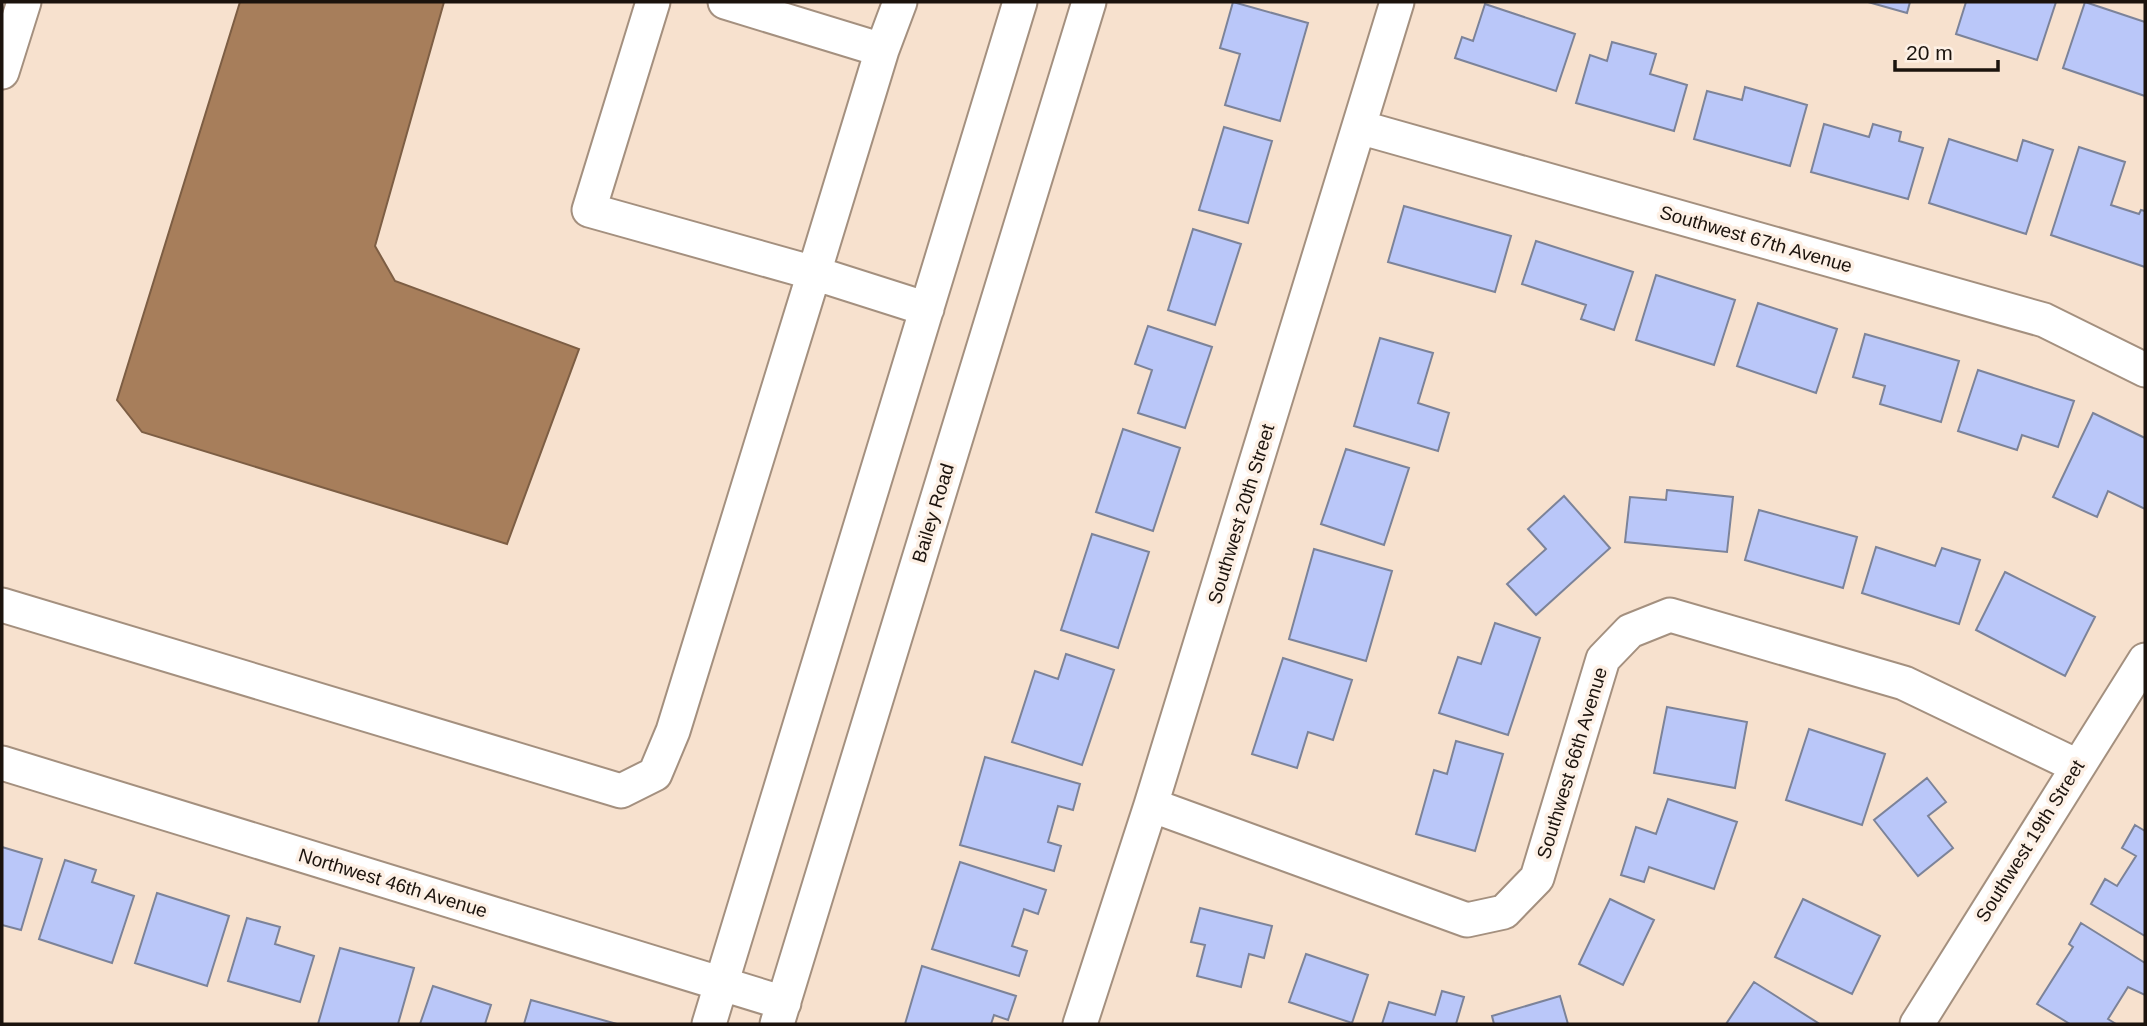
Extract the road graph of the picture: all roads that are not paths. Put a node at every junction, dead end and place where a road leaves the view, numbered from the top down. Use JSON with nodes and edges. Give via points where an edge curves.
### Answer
{"nodes":[{"id":1,"x":24,"y":2,"type":"edge"},
{"id":2,"x":653,"y":2,"type":"edge"},
{"id":3,"x":725,"y":2,"type":"edge"},
{"id":4,"x":900,"y":2,"type":"edge"},
{"id":5,"x":1020,"y":2,"type":"edge"},
{"id":6,"x":1089,"y":2,"type":"edge"},
{"id":7,"x":1397,"y":2,"type":"edge"},
{"id":8,"x":882,"y":50,"type":"junction"},
{"id":9,"x":2,"y":72,"type":"edge"},
{"id":10,"x":1359,"y":127,"type":"junction"},
{"id":11,"x":814,"y":273,"type":"junction"},
{"id":12,"x":926,"y":309,"type":"junction"},
{"id":13,"x":2145,"y":370,"type":"edge"},
{"id":14,"x":2,"y":605,"type":"edge"},
{"id":15,"x":2145,"y":660,"type":"edge"},
{"id":16,"x":2,"y":763,"type":"edge"},
{"id":17,"x":2077,"y":766,"type":"junction"},
{"id":18,"x":1151,"y":805,"type":"junction"},
{"id":19,"x":721,"y":984,"type":"junction"},
{"id":20,"x":781,"y":1014,"type":"edge"},
{"id":21,"x":709,"y":1024,"type":"edge"},
{"id":22,"x":1080,"y":1024,"type":"edge"},
{"id":23,"x":1917,"y":1024,"type":"edge"}],
"edges":[{"from":1,"to":9,"type":"street"},
{"from":2,"to":11,"type":"street","via":[[589,210]]},
{"from":3,"to":8,"type":"street"},
{"from":4,"to":8,"type":"street"},
{"from":5,"to":12,"type":"street"},
{"from":6,"to":20,"type":"street","name":"Bailey Road"},
{"from":7,"to":10,"type":"street","name":"Southwest 20th Street"},
{"from":8,"to":11,"type":"street"},
{"from":10,"to":13,"type":"street","name":"Southwest 67th Avenue","via":[[2044,320]]},
{"from":10,"to":18,"type":"street","name":"Southwest 20th Street"},
{"from":11,"to":12,"type":"street"},
{"from":11,"to":14,"type":"street","via":[[673,731],[655,774],[621,791]]},
{"from":12,"to":19,"type":"street"},
{"from":15,"to":17,"type":"street","name":"Southwest 19th Street"},
{"from":16,"to":19,"type":"street","name":"Northwest 46th Avenue"},
{"from":17,"to":18,"type":"street","name":"Southwest 66th Avenue","via":[[1905,683],[1670,615],[1630,631],[1603,659],[1537,878],[1504,912],[1467,920]]},
{"from":17,"to":23,"type":"street","name":"Southwest 19th Street"},
{"from":18,"to":22,"type":"street","name":"Southwest 20th Street"},
{"from":19,"to":20,"type":"street","name":"Northwest 46th Avenue"},
{"from":19,"to":21,"type":"street"}]}
